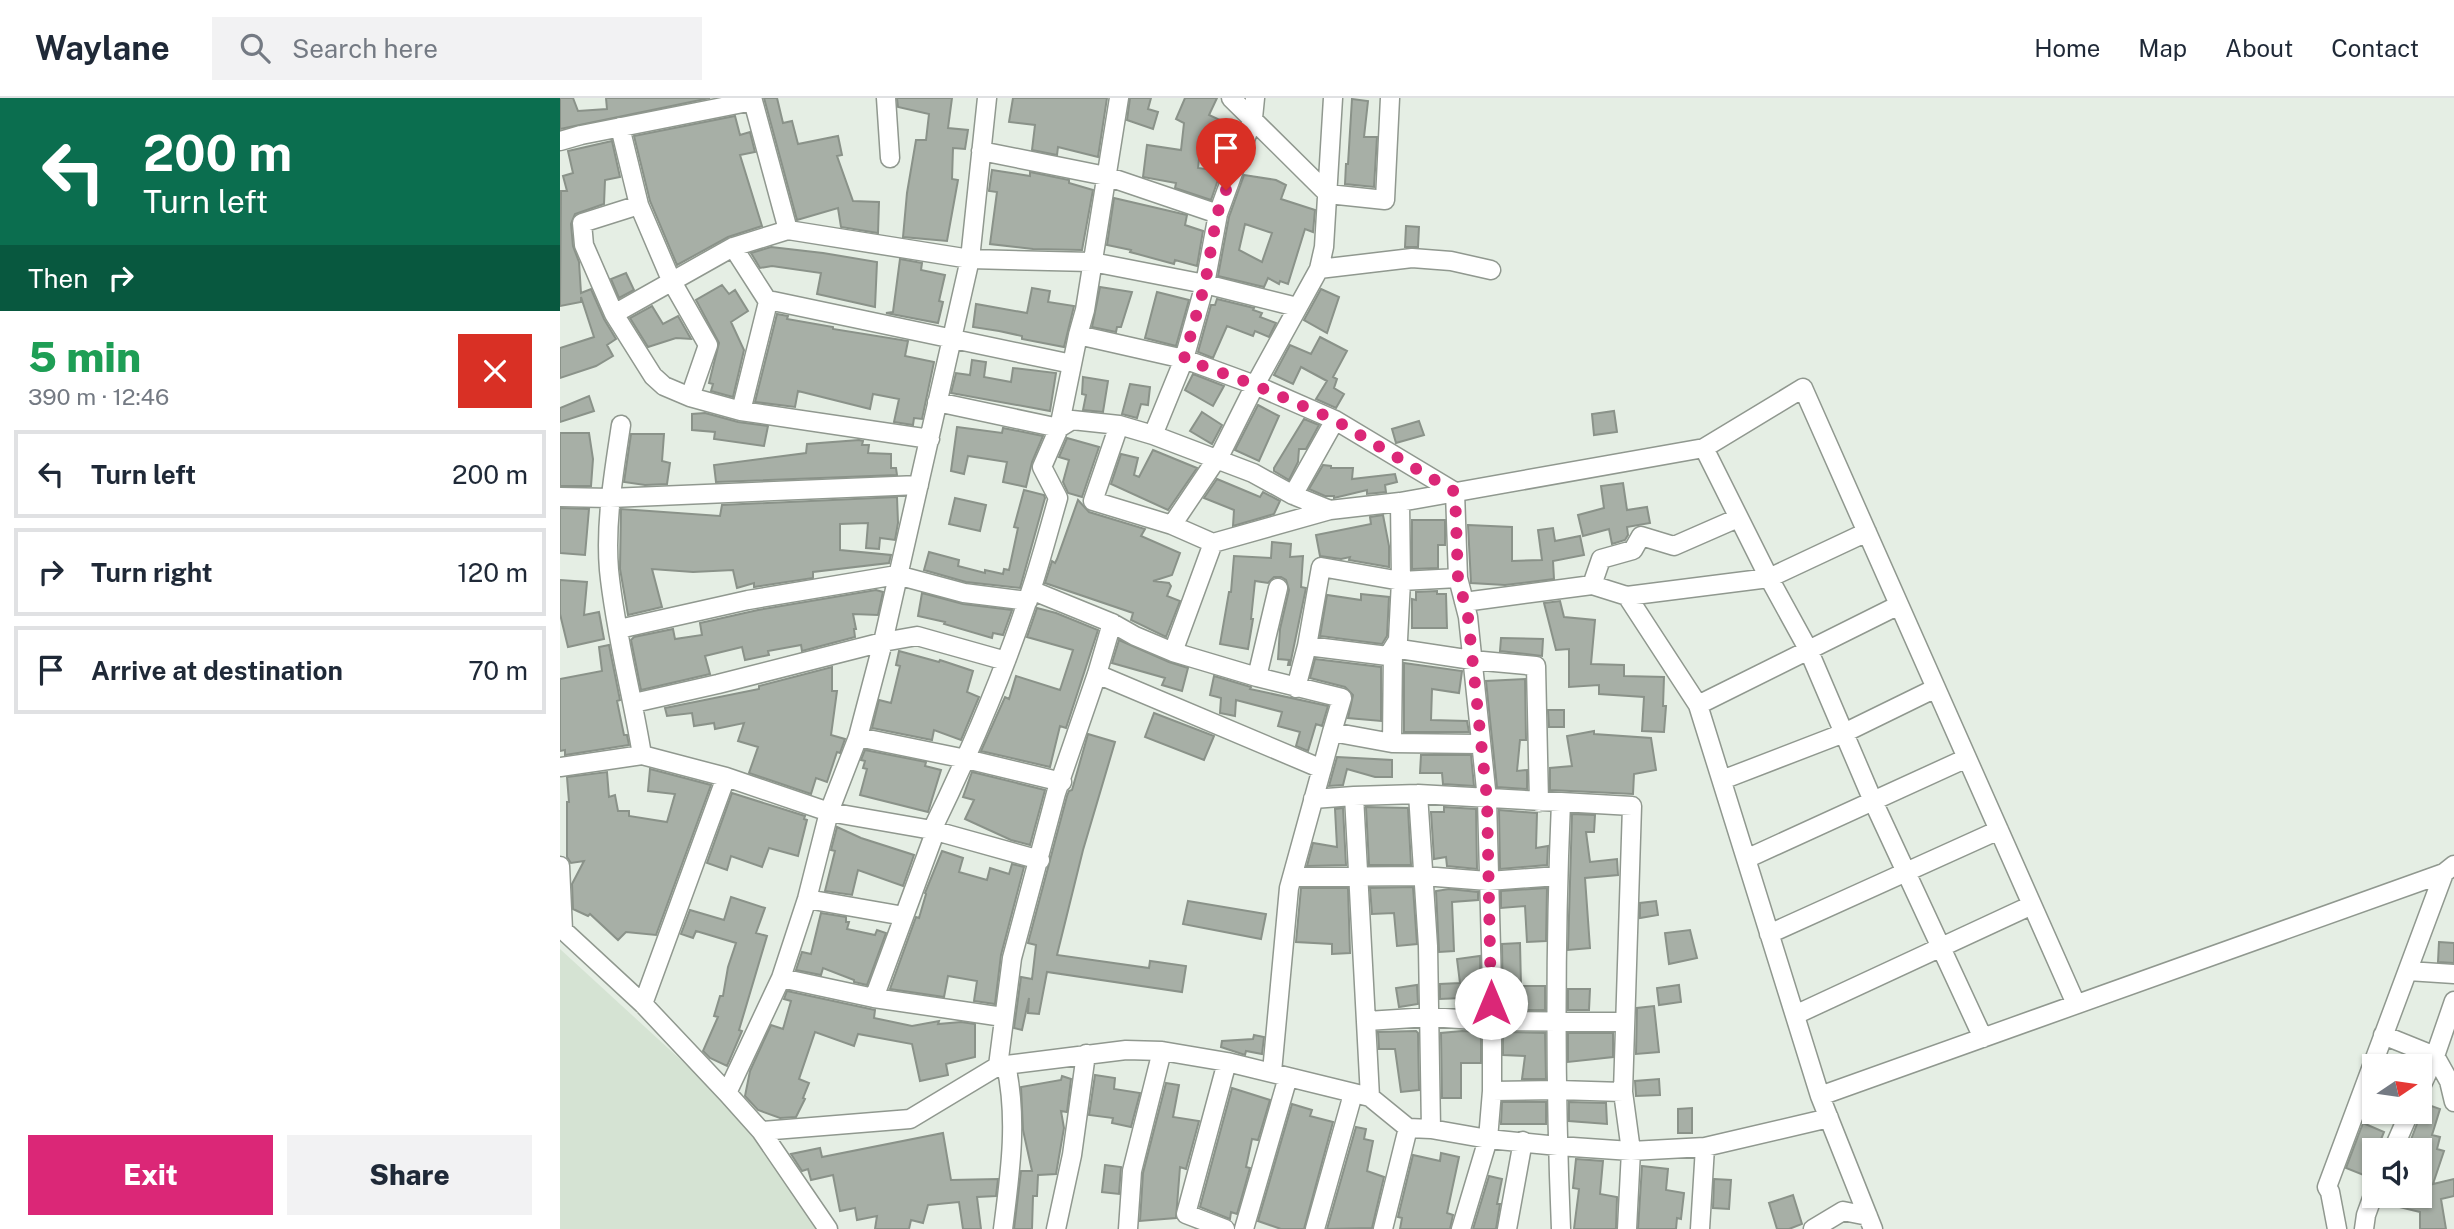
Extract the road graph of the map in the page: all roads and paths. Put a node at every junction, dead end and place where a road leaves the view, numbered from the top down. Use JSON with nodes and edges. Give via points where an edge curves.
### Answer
{"nodes":[{"id":1,"x":886,"y":98,"type":"edge"},
{"id":2,"x":987,"y":98,"type":"edge"},
{"id":3,"x":1119,"y":98,"type":"edge"},
{"id":4,"x":1230,"y":98,"type":"edge"},
{"id":5,"x":1255,"y":98,"type":"edge"},
{"id":6,"x":1333,"y":98,"type":"edge"},
{"id":7,"x":1391,"y":98,"type":"edge"},
{"id":8,"x":753,"y":100,"type":"edge"},
{"id":9,"x":1252,"y":118,"type":"junction"},
{"id":10,"x":620,"y":127,"type":"junction"},
{"id":11,"x":560,"y":141,"type":"edge"},
{"id":12,"x":981,"y":151,"type":"junction"},
{"id":13,"x":890,"y":158,"type":"dead end"},
{"id":14,"x":1106,"y":176,"type":"junction"},
{"id":15,"x":1328,"y":194,"type":"junction"},
{"id":16,"x":639,"y":205,"type":"junction"},
{"id":17,"x":1217,"y":214,"type":"junction"},
{"id":18,"x":788,"y":230,"type":"junction"},
{"id":19,"x":733,"y":247,"type":"junction"},
{"id":20,"x":970,"y":258,"type":"junction"},
{"id":21,"x":1093,"y":262,"type":"junction"},
{"id":22,"x":1319,"y":269,"type":"junction"},
{"id":23,"x":1491,"y":270,"type":"dead end"},
{"id":24,"x":671,"y":280,"type":"junction"},
{"id":25,"x":1205,"y":284,"type":"junction"},
{"id":26,"x":769,"y":303,"type":"junction"},
{"id":27,"x":1297,"y":307,"type":"junction"},
{"id":28,"x":614,"y":314,"type":"junction"},
{"id":29,"x":1078,"y":335,"type":"junction"},
{"id":30,"x":951,"y":340,"type":"junction"},
{"id":31,"x":1184,"y":359,"type":"junction"},
{"id":32,"x":1072,"y":364,"type":"junction"},
{"id":33,"x":1255,"y":385,"type":"junction"},
{"id":34,"x":690,"y":397,"type":"junction"},
{"id":35,"x":937,"y":402,"type":"junction"},
{"id":36,"x":741,"y":411,"type":"junction"},
{"id":37,"x":1335,"y":420,"type":"junction"},
{"id":38,"x":621,"y":425,"type":"dead end"},
{"id":39,"x":1119,"y":425,"type":"junction"},
{"id":40,"x":1059,"y":428,"type":"junction"},
{"id":41,"x":1153,"y":435,"type":"junction"},
{"id":42,"x":930,"y":439,"type":"junction"},
{"id":43,"x":1704,"y":448,"type":"junction"},
{"id":44,"x":1216,"y":459,"type":"junction"},
{"id":45,"x":919,"y":485,"type":"junction"},
{"id":46,"x":1455,"y":492,"type":"junction"},
{"id":47,"x":1293,"y":495,"type":"junction"},
{"id":48,"x":560,"y":497,"type":"edge"},
{"id":49,"x":610,"y":498,"type":"junction"},
{"id":50,"x":1400,"y":502,"type":"junction"},
{"id":51,"x":1330,"y":510,"type":"junction"},
{"id":52,"x":1738,"y":518,"type":"junction"},
{"id":53,"x":1172,"y":525,"type":"junction"},
{"id":54,"x":1867,"y":532,"type":"junction"},
{"id":55,"x":1213,"y":543,"type":"junction"},
{"id":56,"x":897,"y":575,"type":"junction"},
{"id":57,"x":1458,"y":578,"type":"junction"},
{"id":58,"x":1769,"y":578,"type":"junction"},
{"id":59,"x":1401,"y":581,"type":"junction"},
{"id":60,"x":1591,"y":585,"type":"junction"},
{"id":61,"x":1278,"y":588,"type":"dead end"},
{"id":62,"x":1029,"y":595,"type":"junction"},
{"id":63,"x":1627,"y":596,"type":"junction"},
{"id":64,"x":1464,"y":602,"type":"junction"},
{"id":65,"x":1899,"y":605,"type":"junction"},
{"id":66,"x":1112,"y":623,"type":"junction"},
{"id":67,"x":619,"y":629,"type":"junction"},
{"id":68,"x":883,"y":642,"type":"junction"},
{"id":69,"x":1307,"y":646,"type":"junction"},
{"id":70,"x":1394,"y":648,"type":"junction"},
{"id":71,"x":1808,"y":649,"type":"junction"},
{"id":72,"x":1173,"y":652,"type":"junction"},
{"id":73,"x":1472,"y":660,"type":"junction"},
{"id":74,"x":1006,"y":661,"type":"junction"},
{"id":75,"x":1097,"y":674,"type":"junction"},
{"id":76,"x":1257,"y":677,"type":"junction"},
{"id":77,"x":1296,"y":688,"type":"junction"},
{"id":78,"x":1936,"y":688,"type":"junction"},
{"id":79,"x":634,"y":703,"type":"junction"},
{"id":80,"x":1698,"y":705,"type":"junction"},
{"id":81,"x":1332,"y":732,"type":"junction"},
{"id":82,"x":1844,"y":733,"type":"junction"},
{"id":83,"x":858,"y":737,"type":"junction"},
{"id":84,"x":1391,"y":743,"type":"junction"},
{"id":85,"x":1480,"y":744,"type":"junction"},
{"id":86,"x":642,"y":755,"type":"junction"},
{"id":87,"x":1967,"y":758,"type":"junction"},
{"id":88,"x":966,"y":759,"type":"junction"},
{"id":89,"x":560,"y":767,"type":"edge"},
{"id":90,"x":1322,"y":769,"type":"junction"},
{"id":91,"x":726,"y":777,"type":"junction"},
{"id":92,"x":1722,"y":780,"type":"junction"},
{"id":93,"x":1062,"y":782,"type":"junction"},
{"id":94,"x":1418,"y":793,"type":"junction"},
{"id":95,"x":1354,"y":796,"type":"junction"},
{"id":96,"x":1313,"y":799,"type":"junction"},
{"id":97,"x":1487,"y":799,"type":"junction"},
{"id":98,"x":1873,"y":801,"type":"junction"},
{"id":99,"x":1539,"y":802,"type":"junction"},
{"id":100,"x":1561,"y":802,"type":"junction"},
{"id":101,"x":829,"y":812,"type":"junction"},
{"id":102,"x":932,"y":830,"type":"junction"},
{"id":103,"x":1999,"y":830,"type":"junction"},
{"id":104,"x":1746,"y":859,"type":"junction"},
{"id":105,"x":1040,"y":860,"type":"junction"},
{"id":106,"x":560,"y":866,"type":"edge"},
{"id":107,"x":2451,"y":871,"type":"edge"},
{"id":108,"x":1906,"y":872,"type":"junction"},
{"id":109,"x":1358,"y":876,"type":"junction"},
{"id":110,"x":1423,"y":876,"type":"junction"},
{"id":111,"x":1558,"y":876,"type":"junction"},
{"id":112,"x":1293,"y":877,"type":"junction"},
{"id":113,"x":1489,"y":880,"type":"junction"},
{"id":114,"x":807,"y":899,"type":"junction"},
{"id":115,"x":2032,"y":905,"type":"junction"},
{"id":116,"x":904,"y":916,"type":"junction"},
{"id":117,"x":1769,"y":934,"type":"junction"},
{"id":118,"x":1941,"y":947,"type":"junction"},
{"id":119,"x":2408,"y":971,"type":"junction"},
{"id":120,"x":2454,"y":974,"type":"edge"},
{"id":121,"x":781,"y":978,"type":"junction"},
{"id":122,"x":874,"y":998,"type":"junction"},
{"id":123,"x":2454,"y":1001,"type":"edge"},
{"id":124,"x":643,"y":1004,"type":"junction"},
{"id":125,"x":2076,"y":1004,"type":"junction"},
{"id":126,"x":1795,"y":1015,"type":"junction"},
{"id":127,"x":1003,"y":1017,"type":"junction"},
{"id":128,"x":1429,"y":1017,"type":"junction"},
{"id":129,"x":1367,"y":1021,"type":"junction"},
{"id":130,"x":1490,"y":1021,"type":"junction"},
{"id":131,"x":1558,"y":1022,"type":"junction"},
{"id":132,"x":1624,"y":1023,"type":"junction"},
{"id":133,"x":2383,"y":1035,"type":"junction"},
{"id":134,"x":1983,"y":1038,"type":"junction"},
{"id":135,"x":1162,"y":1051,"type":"junction"},
{"id":136,"x":1086,"y":1054,"type":"junction"},
{"id":137,"x":2435,"y":1056,"type":"junction"},
{"id":138,"x":1227,"y":1062,"type":"junction"},
{"id":139,"x":2432,"y":1063,"type":"edge"},
{"id":140,"x":1002,"y":1065,"type":"junction"},
{"id":141,"x":1280,"y":1074,"type":"junction"},
{"id":142,"x":2452,"y":1081,"type":"edge"},
{"id":143,"x":1558,"y":1090,"type":"junction"},
{"id":144,"x":1492,"y":1091,"type":"junction"},
{"id":145,"x":1623,"y":1092,"type":"junction"},
{"id":146,"x":727,"y":1093,"type":"junction"},
{"id":147,"x":1361,"y":1095,"type":"junction"},
{"id":148,"x":1820,"y":1096,"type":"junction"},
{"id":149,"x":2454,"y":1102,"type":"edge"},
{"id":150,"x":1829,"y":1118,"type":"junction"},
{"id":151,"x":1408,"y":1128,"type":"junction"},
{"id":152,"x":1431,"y":1129,"type":"junction"},
{"id":153,"x":761,"y":1131,"type":"junction"},
{"id":154,"x":1488,"y":1139,"type":"junction"},
{"id":155,"x":1523,"y":1142,"type":"junction"},
{"id":156,"x":1558,"y":1146,"type":"junction"},
{"id":157,"x":1705,"y":1147,"type":"junction"},
{"id":158,"x":1631,"y":1151,"type":"junction"},
{"id":159,"x":2369,"y":1208,"type":"edge"},
{"id":160,"x":1871,"y":1223,"type":"edge"},
{"id":161,"x":828,"y":1229,"type":"edge"},
{"id":162,"x":1003,"y":1229,"type":"edge"},
{"id":163,"x":1056,"y":1229,"type":"edge"},
{"id":164,"x":1128,"y":1229,"type":"edge"},
{"id":165,"x":1225,"y":1229,"type":"edge"},
{"id":166,"x":1244,"y":1229,"type":"edge"},
{"id":167,"x":1315,"y":1229,"type":"edge"},
{"id":168,"x":1383,"y":1229,"type":"edge"},
{"id":169,"x":1461,"y":1229,"type":"edge"},
{"id":170,"x":1507,"y":1229,"type":"edge"},
{"id":171,"x":1561,"y":1229,"type":"edge"},
{"id":172,"x":1627,"y":1229,"type":"edge"},
{"id":173,"x":1700,"y":1229,"type":"edge"},
{"id":174,"x":1813,"y":1229,"type":"edge"},
{"id":175,"x":2337,"y":1229,"type":"edge"},
{"id":176,"x":2364,"y":1229,"type":"edge"}],
"edges":[{"from":1,"to":13,"type":"street"},
{"from":2,"to":12,"type":"street"},
{"from":3,"to":14,"type":"street"},
{"from":4,"to":9,"type":"street"},
{"from":5,"to":9,"type":"street"},
{"from":6,"to":15,"type":"street"},
{"from":7,"to":15,"type":"street","via":[[1385,200]]},
{"from":8,"to":10,"type":"street"},
{"from":8,"to":18,"type":"street"},
{"from":9,"to":15,"type":"street"},
{"from":9,"to":17,"type":"street"},
{"from":10,"to":11,"type":"street"},
{"from":10,"to":16,"type":"street"},
{"from":12,"to":14,"type":"street"},
{"from":12,"to":20,"type":"street"},
{"from":14,"to":17,"type":"street"},
{"from":14,"to":21,"type":"street"},
{"from":15,"to":22,"type":"street"},
{"from":16,"to":24,"type":"street"},
{"from":16,"to":28,"type":"street","via":[[582,223],[584,245]]},
{"from":17,"to":25,"type":"street"},
{"from":18,"to":19,"type":"street"},
{"from":18,"to":20,"type":"street"},
{"from":19,"to":24,"type":"street"},
{"from":19,"to":26,"type":"street"},
{"from":20,"to":21,"type":"street"},
{"from":20,"to":30,"type":"street"},
{"from":21,"to":25,"type":"street"},
{"from":21,"to":29,"type":"street"},
{"from":22,"to":23,"type":"street","via":[[1412,258]]},
{"from":22,"to":27,"type":"street"},
{"from":24,"to":28,"type":"street"},
{"from":24,"to":34,"type":"street","via":[[708,345]]},
{"from":25,"to":27,"type":"street"},
{"from":25,"to":31,"type":"street"},
{"from":26,"to":30,"type":"street","via":[[777,301]]},
{"from":26,"to":36,"type":"street"},
{"from":27,"to":33,"type":"street"},
{"from":28,"to":34,"type":"street","via":[[653,376]]},
{"from":29,"to":31,"type":"street"},
{"from":29,"to":32,"type":"street"},
{"from":30,"to":32,"type":"street"},
{"from":30,"to":35,"type":"street"},
{"from":31,"to":33,"type":"street"},
{"from":31,"to":41,"type":"street"},
{"from":32,"to":40,"type":"street"},
{"from":33,"to":37,"type":"street"},
{"from":33,"to":44,"type":"street"},
{"from":34,"to":36,"type":"street"},
{"from":35,"to":40,"type":"street"},
{"from":35,"to":42,"type":"street"},
{"from":36,"to":42,"type":"street"},
{"from":37,"to":46,"type":"street"},
{"from":37,"to":47,"type":"street"},
{"from":38,"to":49,"type":"street"},
{"from":39,"to":40,"type":"street","via":[[1072,420]]},
{"from":39,"to":41,"type":"street"},
{"from":39,"to":53,"type":"street","via":[[1093,501]]},
{"from":40,"to":62,"type":"street","via":[[1042,467],[1058,498]]},
{"from":41,"to":44,"type":"street"},
{"from":42,"to":45,"type":"street"},
{"from":43,"to":46,"type":"street"},
{"from":43,"to":52,"type":"street"},
{"from":43,"to":54,"type":"street","via":[[1803,388]]},
{"from":44,"to":47,"type":"street","via":[[1253,472]]},
{"from":44,"to":53,"type":"street"},
{"from":45,"to":49,"type":"street"},
{"from":45,"to":56,"type":"street"},
{"from":46,"to":50,"type":"street"},
{"from":46,"to":57,"type":"street"},
{"from":47,"to":51,"type":"street"},
{"from":48,"to":49,"type":"street"},
{"from":49,"to":67,"type":"street","via":[[609,568]]},
{"from":50,"to":51,"type":"street"},
{"from":50,"to":59,"type":"street"},
{"from":51,"to":55,"type":"street"},
{"from":52,"to":58,"type":"street"},
{"from":52,"to":60,"type":"street","via":[[1674,547],[1641,536],[1633,550],[1601,559]]},
{"from":53,"to":55,"type":"street"},
{"from":54,"to":58,"type":"street"},
{"from":54,"to":65,"type":"street"},
{"from":55,"to":72,"type":"street"},
{"from":56,"to":62,"type":"street","via":[[964,593]]},
{"from":56,"to":67,"type":"street","via":[[748,600]]},
{"from":56,"to":68,"type":"street"},
{"from":57,"to":59,"type":"street"},
{"from":57,"to":64,"type":"street"},
{"from":58,"to":63,"type":"street"},
{"from":58,"to":71,"type":"street"},
{"from":59,"to":69,"type":"street","via":[[1321,568]]},
{"from":59,"to":70,"type":"street"},
{"from":60,"to":63,"type":"street"},
{"from":60,"to":64,"type":"street"},
{"from":61,"to":76,"type":"street"},
{"from":62,"to":66,"type":"street"},
{"from":62,"to":74,"type":"street"},
{"from":63,"to":80,"type":"street"},
{"from":64,"to":73,"type":"street"},
{"from":65,"to":71,"type":"street"},
{"from":65,"to":78,"type":"street"},
{"from":66,"to":72,"type":"street"},
{"from":66,"to":75,"type":"street"},
{"from":67,"to":79,"type":"street"},
{"from":68,"to":74,"type":"street","via":[[917,636]]},
{"from":68,"to":79,"type":"street"},
{"from":68,"to":83,"type":"street"},
{"from":69,"to":70,"type":"street","via":[[1388,656]]},
{"from":69,"to":77,"type":"street"},
{"from":70,"to":73,"type":"street"},
{"from":70,"to":84,"type":"street"},
{"from":71,"to":80,"type":"street"},
{"from":71,"to":82,"type":"street"},
{"from":72,"to":76,"type":"street"},
{"from":73,"to":85,"type":"street"},
{"from":73,"to":99,"type":"street","via":[[1536,666]]},
{"from":74,"to":88,"type":"street"},
{"from":75,"to":90,"type":"street"},
{"from":75,"to":93,"type":"street"},
{"from":76,"to":77,"type":"street"},
{"from":77,"to":81,"type":"street","via":[[1342,698]]},
{"from":78,"to":82,"type":"street"},
{"from":78,"to":87,"type":"street"},
{"from":79,"to":86,"type":"street"},
{"from":80,"to":92,"type":"street"},
{"from":81,"to":84,"type":"street"},
{"from":81,"to":90,"type":"street"},
{"from":82,"to":92,"type":"street"},
{"from":82,"to":98,"type":"street"},
{"from":83,"to":88,"type":"street"},
{"from":83,"to":101,"type":"street"},
{"from":84,"to":85,"type":"street"},
{"from":85,"to":97,"type":"street"},
{"from":86,"to":89,"type":"street"},
{"from":86,"to":91,"type":"street"},
{"from":87,"to":98,"type":"street"},
{"from":87,"to":103,"type":"street"},
{"from":88,"to":93,"type":"street"},
{"from":88,"to":102,"type":"street"},
{"from":90,"to":96,"type":"street"},
{"from":91,"to":101,"type":"street"},
{"from":91,"to":124,"type":"street"},
{"from":92,"to":104,"type":"street"},
{"from":93,"to":105,"type":"street"},
{"from":94,"to":95,"type":"street"},
{"from":94,"to":97,"type":"street"},
{"from":94,"to":110,"type":"street"},
{"from":95,"to":96,"type":"street"},
{"from":95,"to":109,"type":"street"},
{"from":96,"to":112,"type":"street"},
{"from":97,"to":99,"type":"street"},
{"from":97,"to":113,"type":"street"},
{"from":98,"to":104,"type":"street"},
{"from":98,"to":108,"type":"street"},
{"from":99,"to":100,"type":"street"},
{"from":100,"to":111,"type":"street"},
{"from":100,"to":132,"type":"street","via":[[1632,806]]},
{"from":101,"to":102,"type":"street"},
{"from":101,"to":114,"type":"street"},
{"from":102,"to":105,"type":"street"},
{"from":102,"to":116,"type":"street"},
{"from":103,"to":108,"type":"street"},
{"from":103,"to":115,"type":"street"},
{"from":104,"to":117,"type":"street"},
{"from":105,"to":127,"type":"street","via":[[1012,958]]},
{"from":106,"to":124,"type":"street","via":[[563,930]]},
{"from":107,"to":119,"type":"street"},
{"from":107,"to":125,"type":"street"},
{"from":108,"to":117,"type":"street"},
{"from":108,"to":118,"type":"street"},
{"from":109,"to":110,"type":"street"},
{"from":109,"to":112,"type":"street"},
{"from":109,"to":129,"type":"street"},
{"from":110,"to":113,"type":"street"},
{"from":110,"to":128,"type":"street"},
{"from":111,"to":113,"type":"street"},
{"from":111,"to":131,"type":"street"},
{"from":112,"to":141,"type":"street"},
{"from":113,"to":130,"type":"street"},
{"from":114,"to":116,"type":"street"},
{"from":114,"to":121,"type":"street"},
{"from":115,"to":118,"type":"street"},
{"from":115,"to":125,"type":"street"},
{"from":116,"to":122,"type":"street"},
{"from":117,"to":126,"type":"street"},
{"from":118,"to":126,"type":"street"},
{"from":118,"to":134,"type":"street"},
{"from":119,"to":120,"type":"street"},
{"from":119,"to":133,"type":"street"},
{"from":121,"to":122,"type":"street"},
{"from":121,"to":146,"type":"street"},
{"from":122,"to":127,"type":"street"},
{"from":123,"to":137,"type":"street"},
{"from":124,"to":146,"type":"street"},
{"from":125,"to":134,"type":"street"},
{"from":126,"to":148,"type":"street"},
{"from":127,"to":140,"type":"street"},
{"from":128,"to":129,"type":"street"},
{"from":128,"to":130,"type":"street"},
{"from":128,"to":152,"type":"street"},
{"from":129,"to":147,"type":"street"},
{"from":130,"to":131,"type":"street"},
{"from":130,"to":144,"type":"street"},
{"from":131,"to":132,"type":"street"},
{"from":131,"to":143,"type":"street"},
{"from":132,"to":145,"type":"street"},
{"from":133,"to":137,"type":"street"},
{"from":133,"to":175,"type":"street","via":[[2326,1187]]},
{"from":134,"to":148,"type":"street"},
{"from":135,"to":136,"type":"street"},
{"from":135,"to":138,"type":"street"},
{"from":135,"to":164,"type":"street","via":[[1132,1171]]},
{"from":136,"to":140,"type":"street"},
{"from":136,"to":163,"type":"street"},
{"from":137,"to":139,"type":"street"},
{"from":137,"to":142,"type":"street"},
{"from":138,"to":141,"type":"street"},
{"from":138,"to":165,"type":"street","via":[[1186,1214]]},
{"from":140,"to":153,"type":"street","via":[[910,1119]]},
{"from":140,"to":162,"type":"street","via":[[1011,1087],[1014,1136]]},
{"from":141,"to":147,"type":"street"},
{"from":141,"to":166,"type":"street"},
{"from":142,"to":149,"type":"street"},
{"from":143,"to":144,"type":"street"},
{"from":143,"to":145,"type":"street"},
{"from":143,"to":156,"type":"street"},
{"from":144,"to":154,"type":"street"},
{"from":145,"to":158,"type":"street"},
{"from":146,"to":153,"type":"street"},
{"from":147,"to":151,"type":"street"},
{"from":147,"to":167,"type":"street"},
{"from":148,"to":150,"type":"street"},
{"from":150,"to":157,"type":"street"},
{"from":150,"to":160,"type":"street"},
{"from":151,"to":152,"type":"street"},
{"from":151,"to":168,"type":"street"},
{"from":152,"to":154,"type":"street"},
{"from":153,"to":161,"type":"street"},
{"from":154,"to":155,"type":"street"},
{"from":154,"to":169,"type":"street"},
{"from":155,"to":156,"type":"street"},
{"from":155,"to":170,"type":"street"},
{"from":156,"to":158,"type":"street"},
{"from":156,"to":171,"type":"street"},
{"from":157,"to":158,"type":"street"},
{"from":157,"to":173,"type":"street"},
{"from":158,"to":172,"type":"street"},
{"from":159,"to":176,"type":"street"},
{"from":160,"to":174,"type":"street","via":[[1843,1211]]}]}
